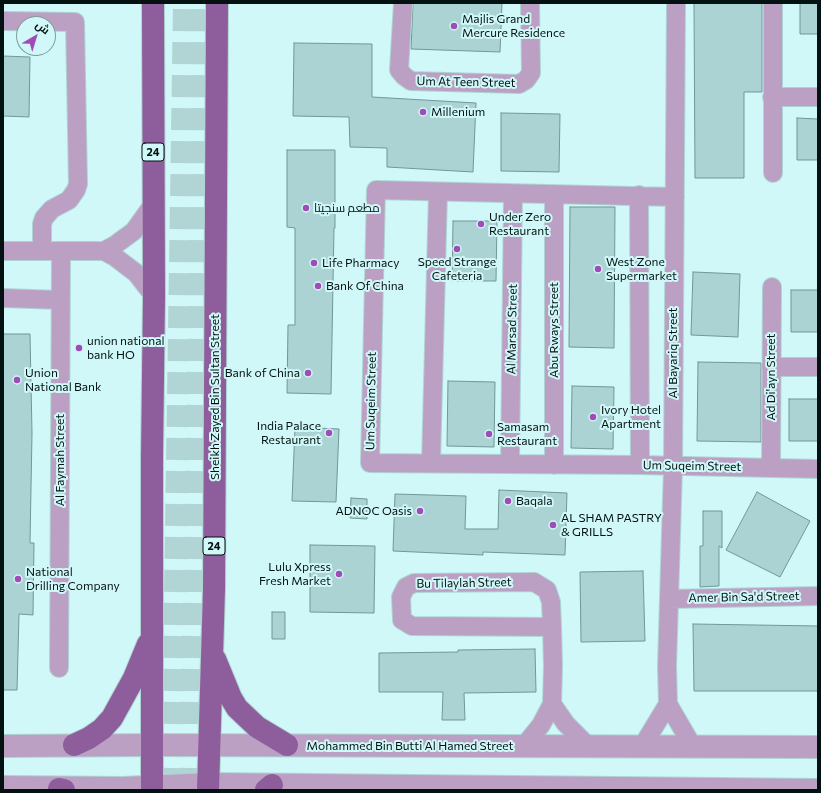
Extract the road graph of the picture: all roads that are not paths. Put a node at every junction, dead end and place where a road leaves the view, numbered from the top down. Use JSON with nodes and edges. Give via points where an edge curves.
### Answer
{"nodes":[{"id":1,"x":403,"y":3,"type":"edge"},
{"id":2,"x":530,"y":3,"type":"edge"},
{"id":3,"x":676,"y":3,"type":"edge"},
{"id":4,"x":773,"y":3,"type":"edge"},
{"id":5,"x":152,"y":5,"type":"edge"},
{"id":6,"x":220,"y":9,"type":"edge"},
{"id":7,"x":3,"y":21,"type":"edge"},
{"id":8,"x":772,"y":97,"type":"junction"},
{"id":9,"x":818,"y":97,"type":"edge"},
{"id":10,"x":773,"y":173,"type":"dead end"},
{"id":11,"x":438,"y":192,"type":"junction"},
{"id":12,"x":514,"y":194,"type":"junction"},
{"id":13,"x":554,"y":195,"type":"junction"},
{"id":14,"x":639,"y":195,"type":"junction"},
{"id":15,"x":675,"y":197,"type":"junction"},
{"id":16,"x":154,"y":203,"type":"junction"},
{"id":17,"x":3,"y":251,"type":"edge"},
{"id":18,"x":42,"y":251,"type":"junction"},
{"id":19,"x":61,"y":251,"type":"junction"},
{"id":20,"x":104,"y":251,"type":"junction"},
{"id":21,"x":772,"y":287,"type":"dead end"},
{"id":22,"x":154,"y":296,"type":"junction"},
{"id":23,"x":3,"y":298,"type":"edge"},
{"id":24,"x":60,"y":300,"type":"junction"},
{"id":25,"x":771,"y":367,"type":"junction"},
{"id":26,"x":818,"y":368,"type":"edge"},
{"id":27,"x":431,"y":463,"type":"junction"},
{"id":28,"x":510,"y":464,"type":"junction"},
{"id":29,"x":554,"y":465,"type":"junction"},
{"id":30,"x":640,"y":465,"type":"junction"},
{"id":31,"x":673,"y":467,"type":"junction"},
{"id":32,"x":771,"y":468,"type":"junction"},
{"id":33,"x":818,"y":469,"type":"edge"},
{"id":34,"x":818,"y":596,"type":"edge"},
{"id":35,"x":669,"y":599,"type":"junction"},
{"id":36,"x":552,"y":628,"type":"junction"},
{"id":37,"x":152,"y":636,"type":"junction"},
{"id":38,"x":212,"y":653,"type":"junction"},
{"id":39,"x":59,"y":668,"type":"dead end"},
{"id":40,"x":552,"y":704,"type":"junction"},
{"id":41,"x":668,"y":704,"type":"junction"},
{"id":42,"x":152,"y":744,"type":"junction"},
{"id":43,"x":74,"y":745,"type":"junction"},
{"id":44,"x":208,"y":745,"type":"junction"},
{"id":45,"x":287,"y":745,"type":"junction"},
{"id":46,"x":3,"y":746,"type":"edge"},
{"id":47,"x":524,"y":746,"type":"junction"},
{"id":48,"x":588,"y":746,"type":"junction"},
{"id":49,"x":642,"y":747,"type":"junction"},
{"id":50,"x":693,"y":747,"type":"junction"},
{"id":51,"x":818,"y":747,"type":"edge"},
{"id":52,"x":3,"y":787,"type":"edge"},
{"id":53,"x":208,"y":787,"type":"edge"},
{"id":54,"x":269,"y":787,"type":"edge"},
{"id":55,"x":152,"y":788,"type":"edge"},
{"id":56,"x":382,"y":788,"type":"edge"},
{"id":57,"x":62,"y":789,"type":"edge"},
{"id":58,"x":440,"y":789,"type":"edge"},
{"id":59,"x":585,"y":789,"type":"edge"},
{"id":60,"x":669,"y":789,"type":"edge"},
{"id":61,"x":818,"y":790,"type":"edge"}],
"edges":[{"from":1,"to":2,"type":"street","name":"Um At Teen Street","via":[[399,70],[411,81],[519,84],[531,73]]},
{"from":3,"to":15,"type":"street","name":"Al Bayariq Street"},
{"from":4,"to":8,"type":"street"},
{"from":5,"to":16,"type":"main road","number":"24"},
{"from":6,"to":38,"type":"main road","name":"Sheikh Zayed Bin Sultan Street","number":"24"},
{"from":7,"to":18,"type":"street","via":[[75,22],[78,184],[69,200],[52,209],[44,218]]},
{"from":8,"to":9,"type":"street"},
{"from":8,"to":10,"type":"street"},
{"from":11,"to":12,"type":"street","name":"Um Suqeim Street"},
{"from":11,"to":27,"type":"street"},
{"from":11,"to":27,"type":"street","name":"Um Suqeim Street","via":[[376,190],[370,463]]},
{"from":12,"to":13,"type":"street","name":"Um Suqeim Street"},
{"from":12,"to":28,"type":"street","name":"Al Marsad Street"},
{"from":13,"to":14,"type":"street","name":"Um Suqeim Street"},
{"from":13,"to":29,"type":"street","name":"Abu Rways Street"},
{"from":14,"to":15,"type":"street","name":"Um Suqeim Street"},
{"from":14,"to":30,"type":"street"},
{"from":15,"to":31,"type":"street","name":"Al Bayariq Street"},
{"from":16,"to":20,"type":"street","via":[[134,231]]},
{"from":16,"to":22,"type":"main road","number":"24"},
{"from":17,"to":18,"type":"street"},
{"from":18,"to":19,"type":"street"},
{"from":19,"to":20,"type":"street"},
{"from":19,"to":24,"type":"street","name":"Al Faymah Street"},
{"from":20,"to":22,"type":"street","via":[[136,273]]},
{"from":21,"to":25,"type":"street","name":"Ad Di'ayn Street"},
{"from":22,"to":37,"type":"main road","number":"24"},
{"from":23,"to":24,"type":"street"},
{"from":24,"to":39,"type":"street","name":"Al Faymah Street"},
{"from":25,"to":26,"type":"street"},
{"from":25,"to":32,"type":"street","name":"Ad Di'ayn Street"},
{"from":27,"to":28,"type":"street","name":"Um Suqeim Street"},
{"from":28,"to":29,"type":"street","name":"Um Suqeim Street"},
{"from":29,"to":30,"type":"street","name":"Um Suqeim Street"},
{"from":30,"to":31,"type":"street","name":"Um Suqeim Street"},
{"from":31,"to":32,"type":"street","name":"Um Suqeim Street"},
{"from":31,"to":35,"type":"street","name":"Al Bayariq Street"},
{"from":32,"to":33,"type":"street","name":"Um Suqeim Street"},
{"from":34,"to":35,"type":"street","name":"Amer Bin Sa'd Street"},
{"from":35,"to":41,"type":"street","name":"Al Bayariq Street"},
{"from":36,"to":36,"type":"street","name":"Bu Tilaylah Street","via":[[550,596],[543,586],[534,582],[414,583],[406,587],[401,597],[402,620],[412,626]]},
{"from":36,"to":40,"type":"street","name":"Bu Tilaylah Street"},
{"from":37,"to":42,"type":"main road","number":"24"},
{"from":37,"to":43,"type":"main road","via":[[134,678],[112,718],[98,732]]},
{"from":38,"to":44,"type":"main road","name":"Sheikh Zayed Bin Sultan Street","number":"24"},
{"from":38,"to":45,"type":"main road","via":[[237,708],[257,727]]},
{"from":40,"to":47,"type":"street","name":"Bu Tilaylah Street"},
{"from":40,"to":48,"type":"street","via":[[566,724]]},
{"from":41,"to":49,"type":"street"},
{"from":41,"to":50,"type":"street"},
{"from":42,"to":43,"type":"street","name":"Mohammed Bin Butti Al Hamed Street"},
{"from":42,"to":44,"type":"street","name":"Mohammed Bin Butti Al Hamed Street"},
{"from":42,"to":55,"type":"main road","number":"24"},
{"from":43,"to":46,"type":"street","name":"Mohammed Bin Butti Al Hamed Street"},
{"from":44,"to":45,"type":"street","name":"Mohammed Bin Butti Al Hamed Street"},
{"from":44,"to":53,"type":"main road","name":"Sheikh Zayed Bin Sultan Street","number":"24"},
{"from":45,"to":47,"type":"street","name":"Mohammed Bin Butti Al Hamed Street"},
{"from":47,"to":48,"type":"street","name":"Mohammed Bin Butti Al Hamed Street"},
{"from":48,"to":49,"type":"street","name":"Mohammed Bin Butti Al Hamed Street"},
{"from":49,"to":50,"type":"street","name":"Mohammed Bin Butti Al Hamed Street"},
{"from":50,"to":51,"type":"street","name":"Mohammed Bin Butti Al Hamed Street"},
{"from":52,"to":57,"type":"street"},
{"from":53,"to":54,"type":"street"},
{"from":53,"to":55,"type":"street"},
{"from":54,"to":56,"type":"street"},
{"from":55,"to":57,"type":"street"},
{"from":56,"to":58,"type":"street"},
{"from":58,"to":59,"type":"street"},
{"from":59,"to":60,"type":"street"},
{"from":60,"to":61,"type":"street"}]}
